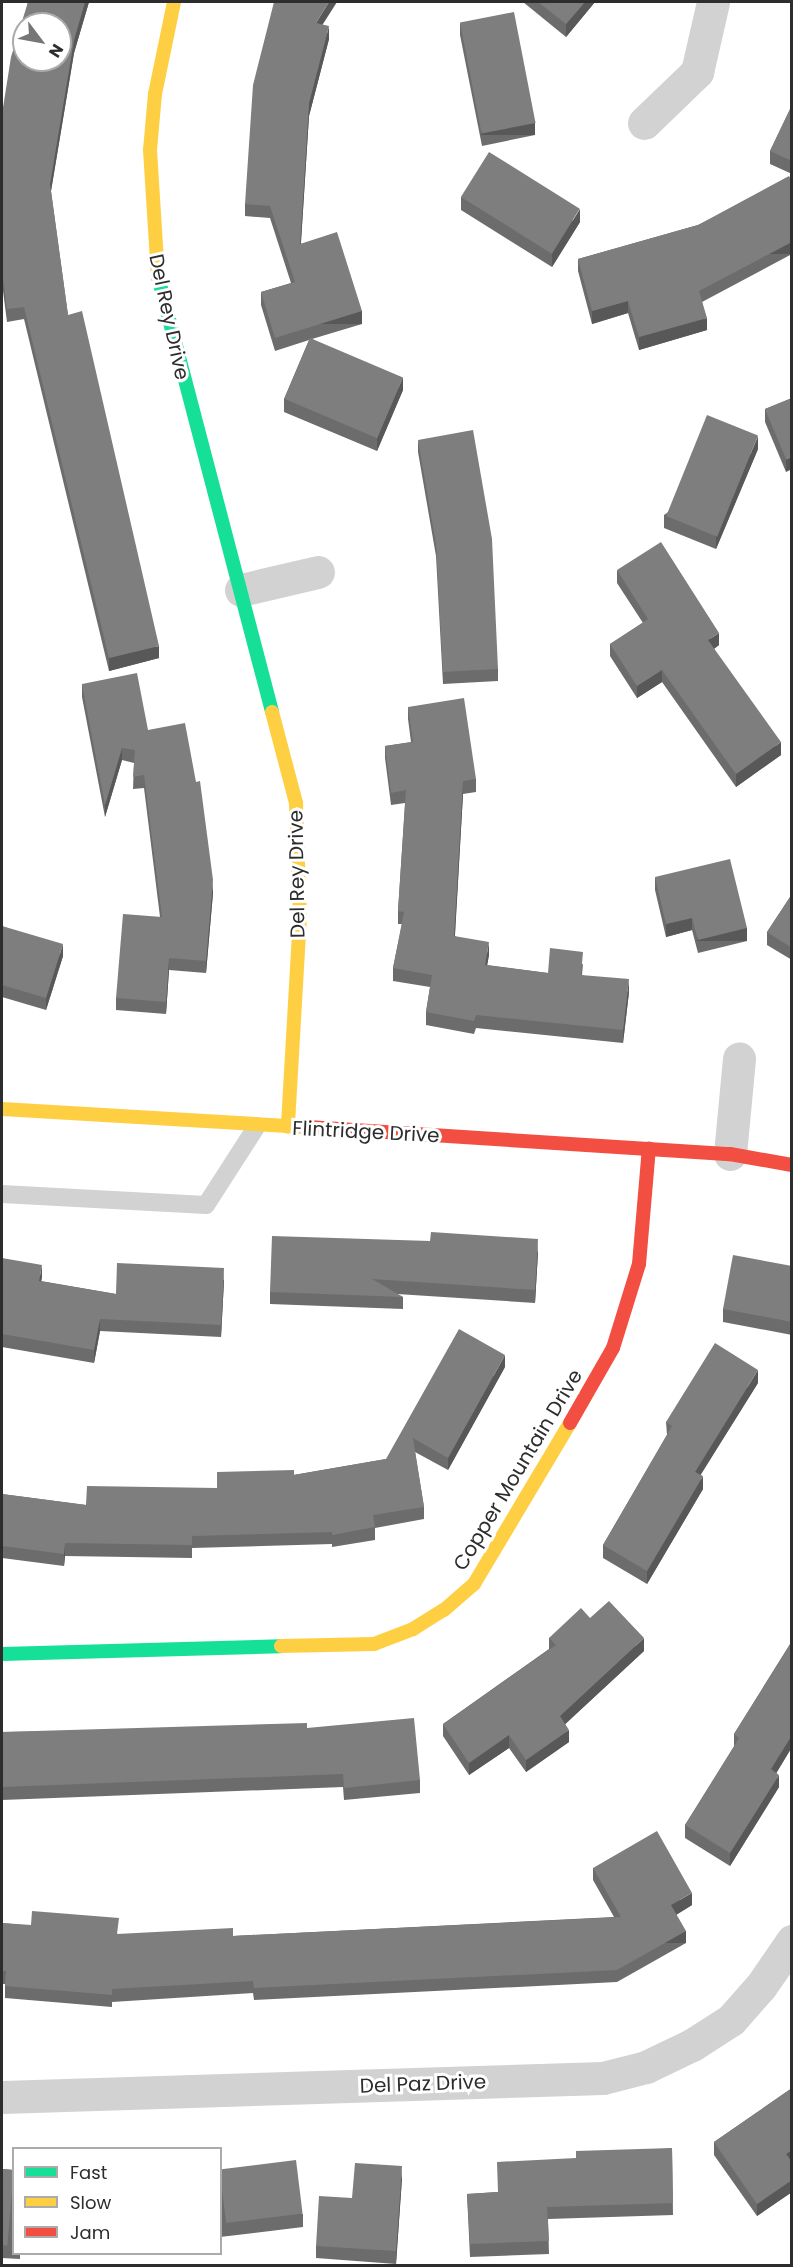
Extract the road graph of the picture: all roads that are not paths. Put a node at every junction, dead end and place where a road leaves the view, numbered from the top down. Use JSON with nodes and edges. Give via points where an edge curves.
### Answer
{"nodes":[{"id":1,"x":174,"y":2,"type":"edge"},
{"id":2,"x":713,"y":2,"type":"edge"},
{"id":3,"x":644,"y":123,"type":"dead end"},
{"id":4,"x":318,"y":572,"type":"dead end"},
{"id":5,"x":241,"y":590,"type":"junction"},
{"id":6,"x":739,"y":1058,"type":"dead end"},
{"id":7,"x":2,"y":1110,"type":"edge"},
{"id":8,"x":257,"y":1126,"type":"junction"},
{"id":9,"x":288,"y":1127,"type":"junction"},
{"id":10,"x":649,"y":1148,"type":"junction"},
{"id":11,"x":730,"y":1154,"type":"junction"},
{"id":12,"x":792,"y":1165,"type":"edge"},
{"id":13,"x":2,"y":1194,"type":"edge"},
{"id":14,"x":2,"y":1654,"type":"edge"},
{"id":15,"x":792,"y":1941,"type":"edge"},
{"id":16,"x":2,"y":2097,"type":"edge"}],
"edges":[{"from":1,"to":5,"type":"street","name":"Del Rey Drive","via":[[154,94],[150,150],[155,266],[171,339]]},
{"from":2,"to":3,"type":"street","via":[[697,72]]},
{"from":4,"to":5,"type":"street"},
{"from":5,"to":9,"type":"street","name":"Del Rey Drive","via":[[296,803],[300,916]]},
{"from":6,"to":11,"type":"street"},
{"from":7,"to":8,"type":"street","name":"Flintridge Drive"},
{"from":8,"to":9,"type":"street","name":"Flintridge Drive"},
{"from":8,"to":13,"type":"lane","via":[[206,1205]]},
{"from":9,"to":10,"type":"street","name":"Flintridge Drive"},
{"from":10,"to":11,"type":"street","name":"Flintridge Drive"},
{"from":10,"to":14,"type":"street","name":"Copper Mountain Drive","via":[[639,1264],[613,1348],[498,1548],[474,1584],[444,1610],[413,1629],[374,1644]]},
{"from":11,"to":12,"type":"street","name":"Flintridge Drive"},
{"from":15,"to":16,"type":"street","name":"Del Paz Drive","via":[[731,2020],[692,2045],[646,2067],[603,2078]]}]}
